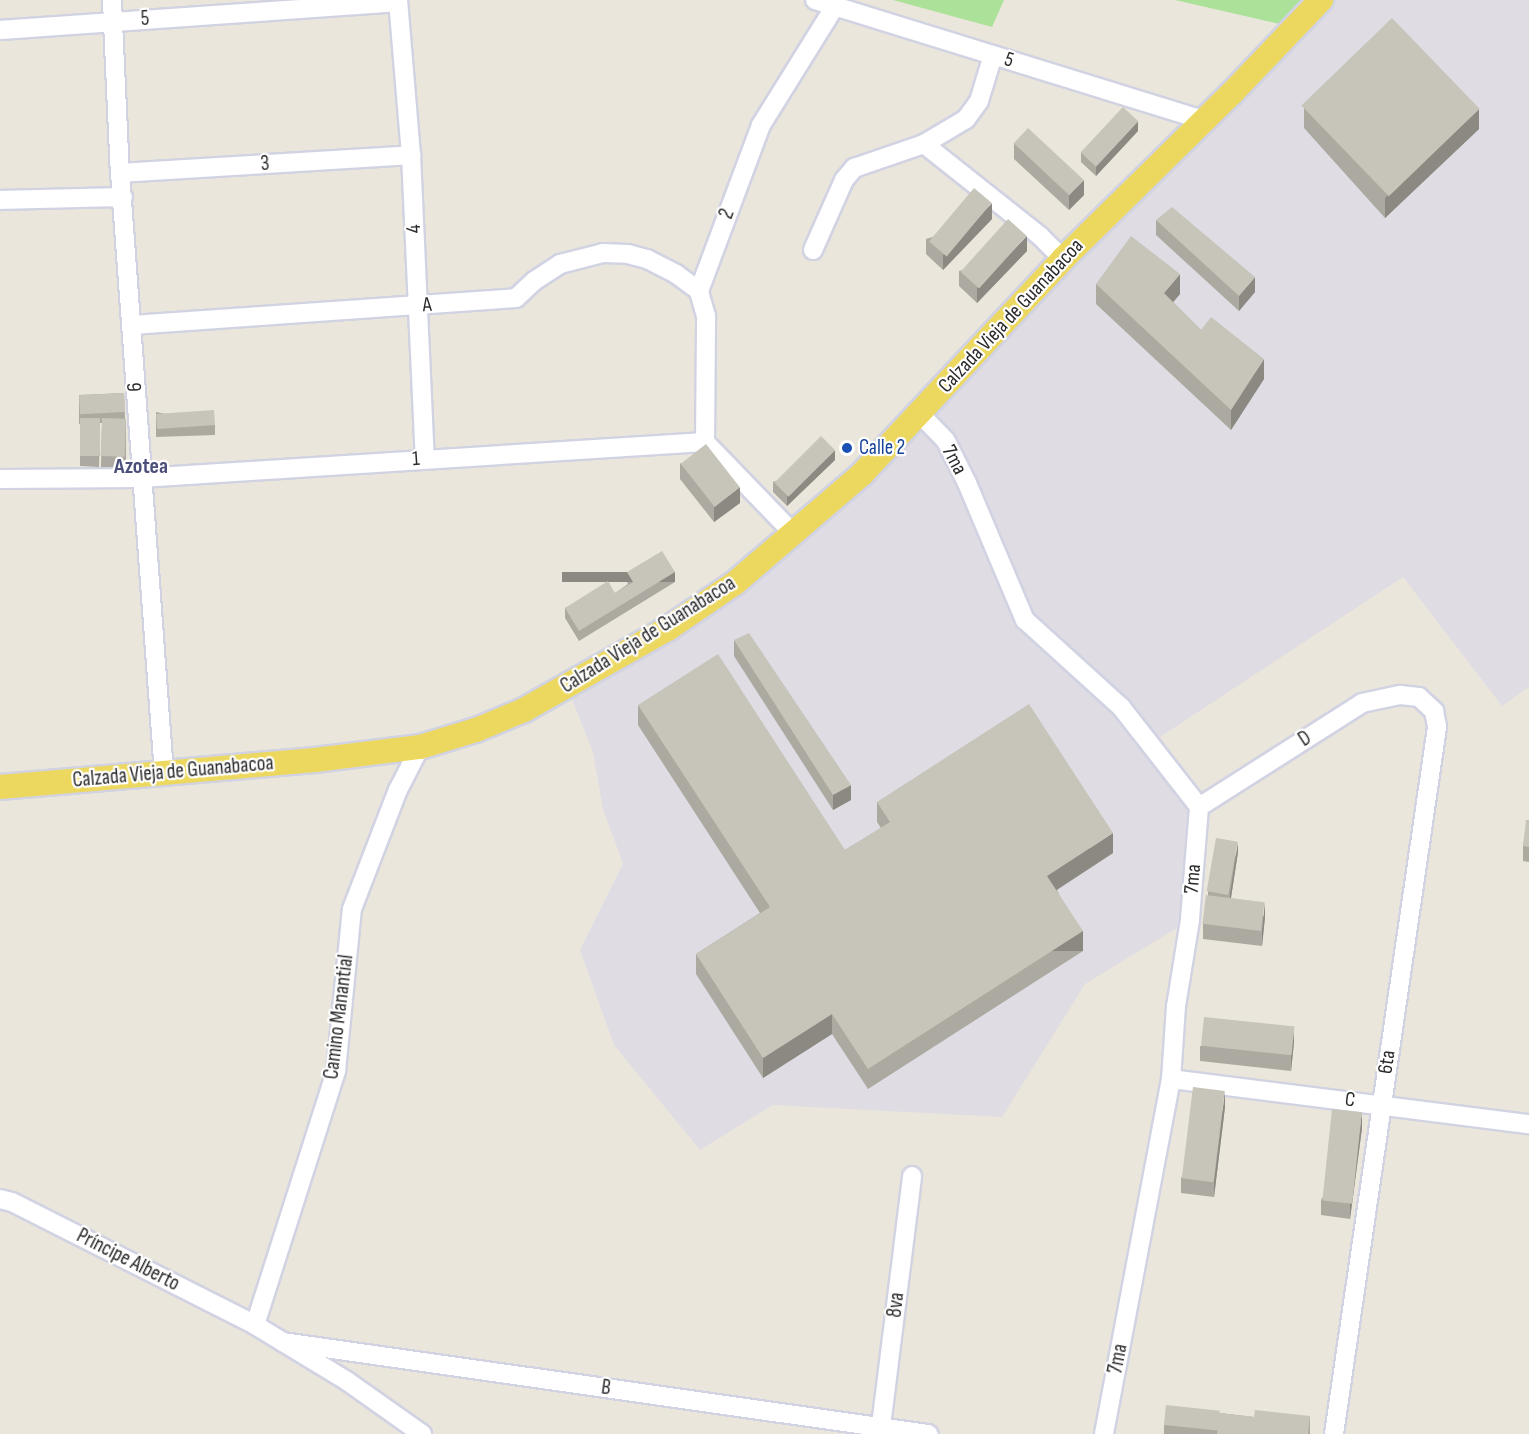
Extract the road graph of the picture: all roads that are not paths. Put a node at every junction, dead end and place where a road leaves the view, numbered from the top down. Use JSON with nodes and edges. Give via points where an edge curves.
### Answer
{"nodes":[{"id":1,"x":112,"y":0,"type":"edge"},
{"id":2,"x":814,"y":0,"type":"edge"},
{"id":3,"x":1321,"y":0,"type":"edge"},
{"id":4,"x":398,"y":1,"type":"edge"},
{"id":5,"x":835,"y":6,"type":"junction"},
{"id":6,"x":114,"y":21,"type":"junction"},
{"id":7,"x":0,"y":30,"type":"edge"},
{"id":8,"x":993,"y":55,"type":"junction"},
{"id":9,"x":1203,"y":120,"type":"junction"},
{"id":10,"x":924,"y":144,"type":"junction"},
{"id":11,"x":411,"y":154,"type":"junction"},
{"id":12,"x":120,"y":173,"type":"junction"},
{"id":13,"x":123,"y":197,"type":"junction"},
{"id":14,"x":0,"y":200,"type":"edge"},
{"id":15,"x":813,"y":250,"type":"dead end"},
{"id":16,"x":1063,"y":259,"type":"junction"},
{"id":17,"x":699,"y":291,"type":"junction"},
{"id":18,"x":417,"y":306,"type":"junction"},
{"id":19,"x":132,"y":325,"type":"junction"},
{"id":20,"x":920,"y":414,"type":"junction"},
{"id":21,"x":705,"y":442,"type":"junction"},
{"id":22,"x":425,"y":459,"type":"junction"},
{"id":23,"x":141,"y":478,"type":"junction"},
{"id":24,"x":0,"y":479,"type":"edge"},
{"id":25,"x":793,"y":533,"type":"junction"},
{"id":26,"x":1419,"y":698,"type":"joint"},
{"id":27,"x":420,"y":747,"type":"junction"},
{"id":28,"x":164,"y":773,"type":"junction"},
{"id":29,"x":0,"y":787,"type":"edge"},
{"id":30,"x":1199,"y":807,"type":"junction"},
{"id":31,"x":1171,"y":1079,"type":"junction"},
{"id":32,"x":1381,"y":1104,"type":"junction"},
{"id":33,"x":1529,"y":1124,"type":"edge"},
{"id":34,"x":912,"y":1176,"type":"dead end"},
{"id":35,"x":0,"y":1199,"type":"edge"},
{"id":36,"x":255,"y":1325,"type":"junction"},
{"id":37,"x":283,"y":1342,"type":"junction"},
{"id":38,"x":880,"y":1431,"type":"edge"},
{"id":39,"x":422,"y":1434,"type":"edge"},
{"id":40,"x":928,"y":1434,"type":"edge"},
{"id":41,"x":1104,"y":1434,"type":"edge"},
{"id":42,"x":1334,"y":1434,"type":"edge"}],
"edges":[{"from":1,"to":6,"type":"street","name":"6"},
{"from":2,"to":5,"type":"street","name":"5"},
{"from":3,"to":9,"type":"main road","name":"Calzada Vieja de Guanabacoa"},
{"from":4,"to":6,"type":"street","name":"5"},
{"from":4,"to":11,"type":"street","name":"4"},
{"from":5,"to":8,"type":"street","name":"5"},
{"from":5,"to":17,"type":"street","name":"2","via":[[760,126]]},
{"from":6,"to":7,"type":"street","name":"5"},
{"from":6,"to":12,"type":"street","name":"6"},
{"from":8,"to":9,"type":"street","name":"5"},
{"from":8,"to":10,"type":"street","via":[[979,102],[966,119]]},
{"from":9,"to":16,"type":"main road","name":"Calzada Vieja de Guanabacoa"},
{"from":10,"to":15,"type":"street","via":[[854,168],[844,180]]},
{"from":10,"to":16,"type":"street","via":[[1040,236]]},
{"from":11,"to":12,"type":"street","name":"3"},
{"from":11,"to":18,"type":"street","name":"4"},
{"from":12,"to":13,"type":"street","name":"6"},
{"from":13,"to":14,"type":"street"},
{"from":13,"to":19,"type":"street","name":"6"},
{"from":16,"to":20,"type":"main road","name":"Calzada Vieja de Guanabacoa"},
{"from":17,"to":18,"type":"street","name":"A","via":[[647,259],[603,253],[560,264],[516,298]]},
{"from":17,"to":21,"type":"street","via":[[706,316]]},
{"from":18,"to":19,"type":"street","name":"A"},
{"from":18,"to":22,"type":"street","name":"4"},
{"from":19,"to":23,"type":"street","name":"6"},
{"from":20,"to":25,"type":"main road","name":"Calzada Vieja de Guanabacoa","via":[[862,474]]},
{"from":20,"to":30,"type":"street","name":"7ma","via":[[946,441],[1025,620],[1121,707]]},
{"from":21,"to":22,"type":"street","name":"1"},
{"from":21,"to":25,"type":"street"},
{"from":22,"to":23,"type":"street","name":"1"},
{"from":23,"to":24,"type":"street","name":"1"},
{"from":23,"to":28,"type":"street","name":"6"},
{"from":25,"to":27,"type":"main road","name":"Calzada Vieja de Guanabacoa","via":[[735,584],[577,681],[524,710]]},
{"from":26,"to":30,"type":"street","name":"D","via":[[1401,695],[1362,703]]},
{"from":26,"to":32,"type":"street","name":"6ta","via":[[1434,711],[1437,727]]},
{"from":27,"to":28,"type":"main road","name":"Calzada Vieja de Guanabacoa"},
{"from":27,"to":36,"type":"street","name":"Camino Manantial","via":[[398,790],[352,909],[336,1071]]},
{"from":28,"to":29,"type":"main road","name":"Calzada Vieja de Guanabacoa"},
{"from":30,"to":31,"type":"street","name":"7ma"},
{"from":31,"to":32,"type":"street","name":"C"},
{"from":31,"to":41,"type":"street","name":"7ma"},
{"from":32,"to":33,"type":"street","name":"C"},
{"from":32,"to":42,"type":"street","name":"6ta"},
{"from":34,"to":38,"type":"street","name":"8va"},
{"from":35,"to":36,"type":"street","name":"Príncipe Alberto"},
{"from":36,"to":37,"type":"street","name":"Príncipe Alberto"},
{"from":37,"to":38,"type":"street","name":"B"},
{"from":37,"to":39,"type":"street","name":"Príncipe Alberto"},
{"from":38,"to":40,"type":"street","name":"B"}]}
